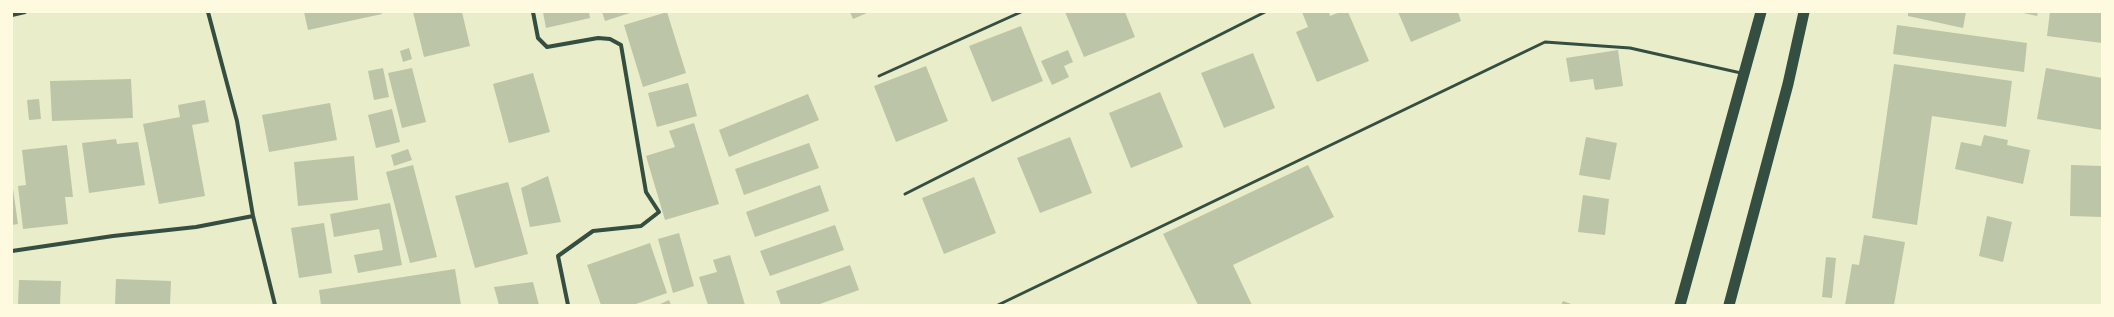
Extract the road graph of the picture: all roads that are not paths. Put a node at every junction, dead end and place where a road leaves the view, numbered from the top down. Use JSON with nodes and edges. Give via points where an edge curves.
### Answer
{"nodes":[{"id":1,"x":24,"y":12,"type":"edge"},
{"id":2,"x":208,"y":12,"type":"edge"},
{"id":3,"x":533,"y":12,"type":"edge"},
{"id":4,"x":1021,"y":12,"type":"edge"},
{"id":5,"x":1265,"y":12,"type":"edge"},
{"id":6,"x":1761,"y":12,"type":"edge"},
{"id":7,"x":1804,"y":12,"type":"edge"},
{"id":8,"x":12,"y":15,"type":"edge"},
{"id":9,"x":1745,"y":74,"type":"junction"},
{"id":10,"x":879,"y":76,"type":"dead end"},
{"id":11,"x":905,"y":194,"type":"dead end"},
{"id":12,"x":253,"y":216,"type":"junction"},
{"id":13,"x":12,"y":251,"type":"edge"},
{"id":14,"x":275,"y":305,"type":"edge"},
{"id":15,"x":568,"y":305,"type":"edge"},
{"id":16,"x":998,"y":305,"type":"edge"},
{"id":17,"x":1680,"y":305,"type":"edge"},
{"id":18,"x":1729,"y":305,"type":"edge"}],
"edges":[{"from":1,"to":8,"type":"street"},
{"from":2,"to":12,"type":"street","via":[[237,121]]},
{"from":3,"to":15,"type":"street","via":[[538,38],[547,47],[598,38],[610,39],[621,45],[646,192],[659,212],[641,226],[593,231],[558,256]]},
{"from":4,"to":10,"type":"lane"},
{"from":5,"to":11,"type":"lane"},
{"from":6,"to":9,"type":"highway"},
{"from":7,"to":18,"type":"highway","via":[[1788,84]]},
{"from":9,"to":16,"type":"lane","via":[[1630,48],[1545,42]]},
{"from":9,"to":17,"type":"highway"},
{"from":12,"to":13,"type":"street","via":[[196,227]]},
{"from":12,"to":14,"type":"street"}]}
